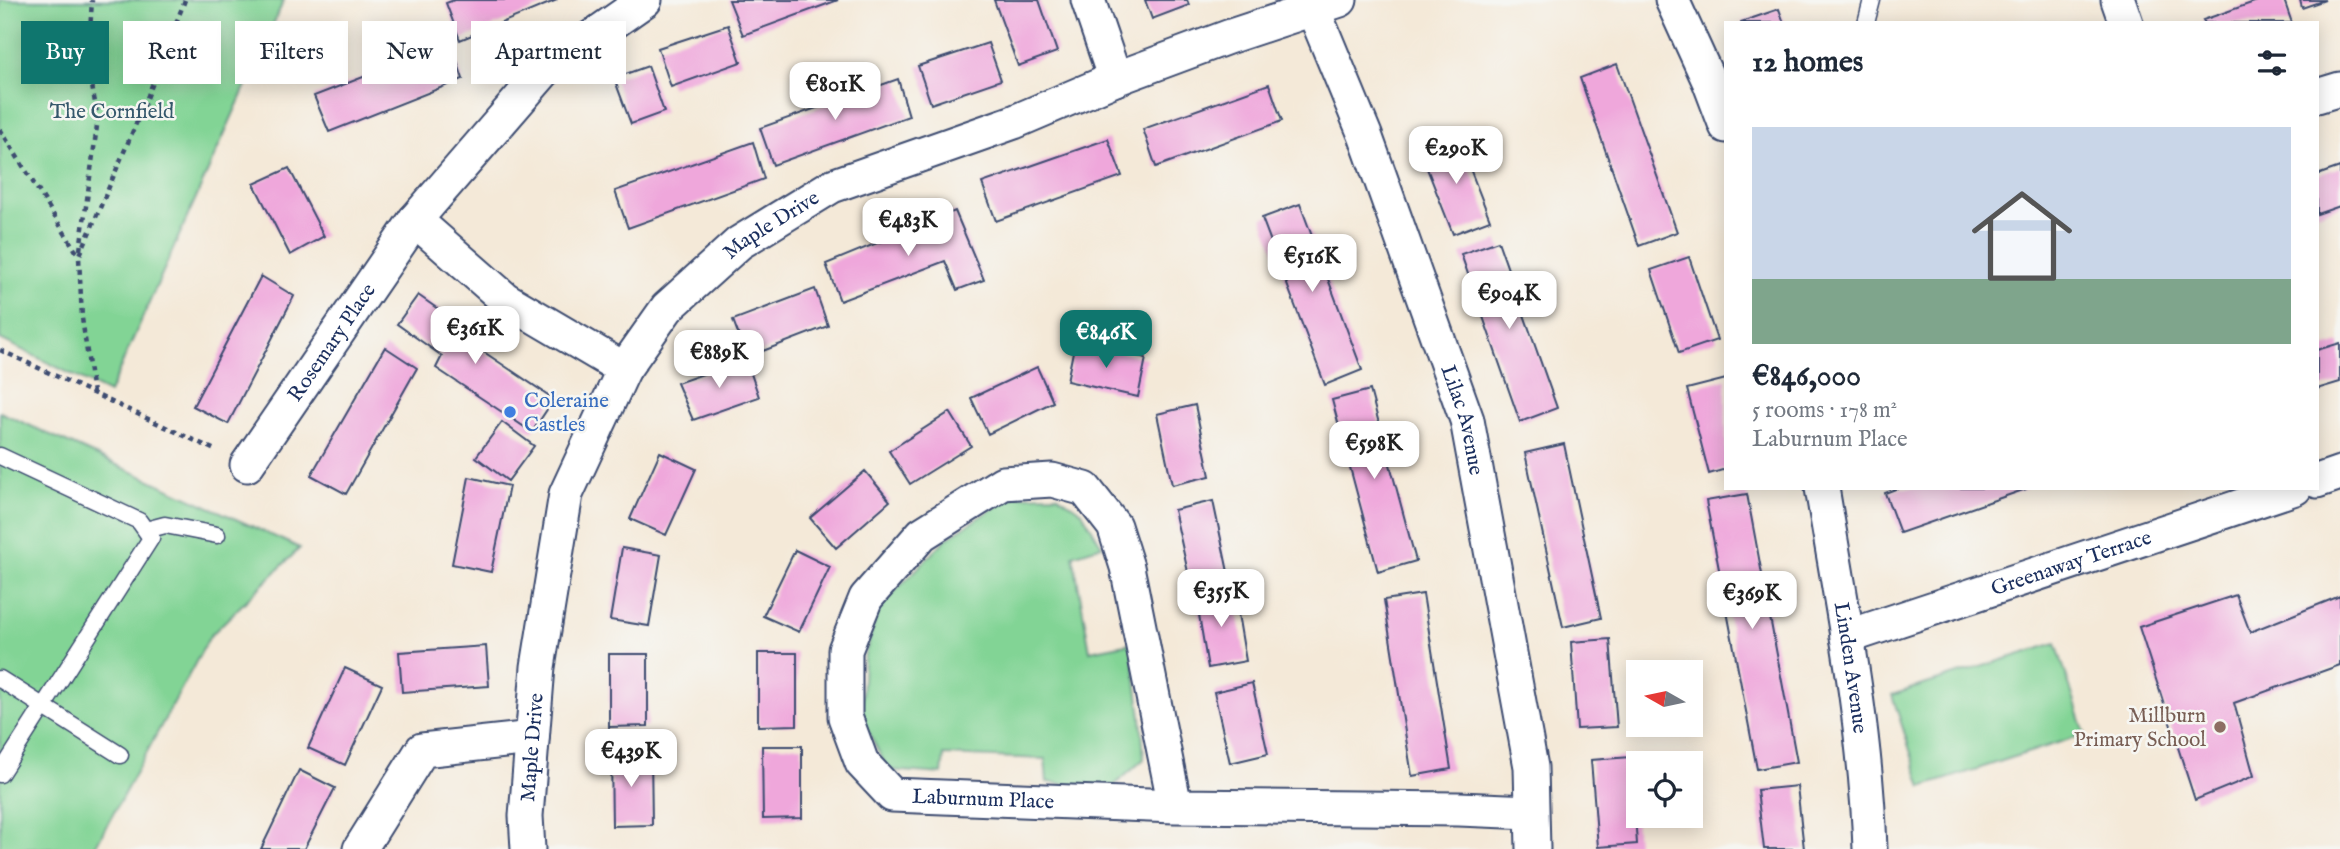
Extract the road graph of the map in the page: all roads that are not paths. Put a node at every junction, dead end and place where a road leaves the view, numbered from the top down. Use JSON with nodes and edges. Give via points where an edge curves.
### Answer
{"nodes":[{"id":1,"x":645,"y":0,"type":"edge"},
{"id":2,"x":1088,"y":0,"type":"edge"},
{"id":3,"x":1672,"y":0,"type":"edge"},
{"id":4,"x":1872,"y":0,"type":"edge"},
{"id":5,"x":2118,"y":0,"type":"edge"},
{"id":6,"x":1327,"y":5,"type":"edge"},
{"id":7,"x":1867,"y":21,"type":"edge"},
{"id":8,"x":2125,"y":21,"type":"edge"},
{"id":9,"x":1115,"y":79,"type":"junction"},
{"id":10,"x":2340,"y":89,"type":"edge"},
{"id":11,"x":2319,"y":95,"type":"edge"},
{"id":12,"x":1724,"y":121,"type":"edge"},
{"id":13,"x":415,"y":220,"type":"junction"},
{"id":14,"x":624,"y":369,"type":"junction"},
{"id":15,"x":1,"y":459,"type":"edge"},
{"id":16,"x":247,"y":465,"type":"road end"},
{"id":17,"x":2340,"y":473,"type":"edge"},
{"id":18,"x":2319,"y":480,"type":"edge"},
{"id":19,"x":1822,"y":490,"type":"edge"},
{"id":20,"x":2289,"y":490,"type":"edge"},
{"id":21,"x":146,"y":530,"type":"junction"},
{"id":22,"x":217,"y":535,"type":"dead end"},
{"id":23,"x":1847,"y":637,"type":"junction"},
{"id":24,"x":0,"y":679,"type":"edge"},
{"id":25,"x":43,"y":707,"type":"junction"},
{"id":26,"x":532,"y":738,"type":"junction"},
{"id":27,"x":120,"y":755,"type":"dead end"},
{"id":28,"x":0,"y":775,"type":"edge"},
{"id":29,"x":1175,"y":806,"type":"junction"},
{"id":30,"x":1531,"y":812,"type":"junction"},
{"id":31,"x":360,"y":849,"type":"edge"},
{"id":32,"x":528,"y":849,"type":"edge"},
{"id":33,"x":1533,"y":849,"type":"edge"},
{"id":34,"x":1870,"y":849,"type":"edge"}],
"edges":[{"from":1,"to":13,"type":"street","name":"Rosemary Place","via":[[545,70]]},
{"from":2,"to":9,"type":"street"},
{"from":3,"to":12,"type":"street"},
{"from":4,"to":7,"type":"lane"},
{"from":5,"to":8,"type":"street"},
{"from":6,"to":9,"type":"street","name":"Maple Drive"},
{"from":6,"to":30,"type":"street","name":"Lilac Avenue","via":[[1365,135],[1467,420],[1531,767]]},
{"from":9,"to":14,"type":"street","name":"Maple Drive","via":[[1014,122],[832,186],[739,243],[667,309]]},
{"from":10,"to":11,"type":"street"},
{"from":13,"to":14,"type":"street","via":[[505,299]]},
{"from":13,"to":16,"type":"street","name":"Rosemary Place"},
{"from":14,"to":26,"type":"street","name":"Maple Drive","via":[[566,494],[538,667]]},
{"from":15,"to":21,"type":"lane","via":[[139,521]]},
{"from":17,"to":18,"type":"street"},
{"from":19,"to":23,"type":"street","name":"Linden Avenue"},
{"from":20,"to":23,"type":"street","name":"Greenaway Terrace"},
{"from":21,"to":22,"type":"lane","via":[[165,525]]},
{"from":21,"to":25,"type":"lane","via":[[151,538]]},
{"from":23,"to":34,"type":"street","name":"Linden Avenue"},
{"from":24,"to":25,"type":"lane"},
{"from":25,"to":27,"type":"lane"},
{"from":25,"to":28,"type":"lane"},
{"from":26,"to":31,"type":"street","via":[[422,750]]},
{"from":26,"to":32,"type":"street","name":"Maple Drive"},
{"from":29,"to":29,"type":"street","name":"Laburnum Place","via":[[892,795],[862,762],[845,717],[845,650],[866,598],[922,534],[1003,483],[1052,480],[1085,489],[1114,526],[1127,567]]},
{"from":29,"to":30,"type":"street","name":"Laburnum Place"},
{"from":30,"to":33,"type":"street","name":"Lilac Avenue"}]}
